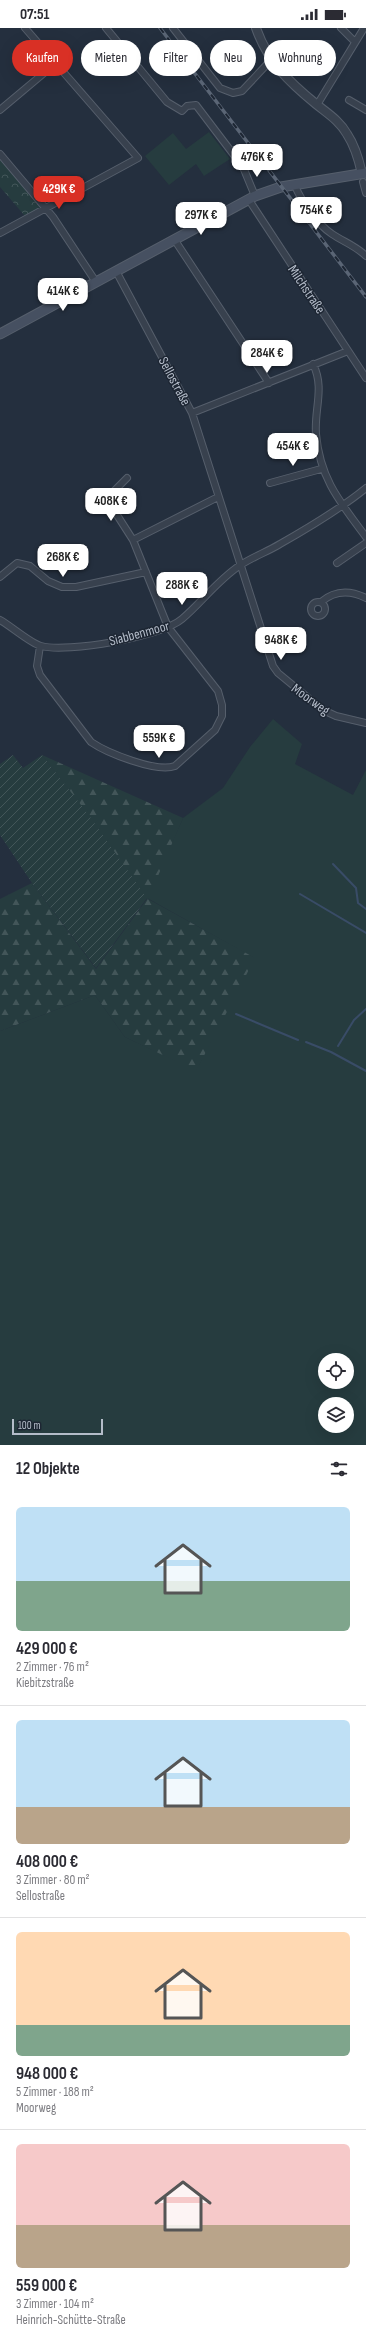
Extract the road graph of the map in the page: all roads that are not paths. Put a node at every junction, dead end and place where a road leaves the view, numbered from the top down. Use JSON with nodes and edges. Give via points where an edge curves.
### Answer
{"nodes":[{"id":1,"x":25,"y":28,"type":"edge"},
{"id":2,"x":106,"y":28,"type":"edge"},
{"id":3,"x":172,"y":28,"type":"edge"},
{"id":4,"x":256,"y":28,"type":"edge"},
{"id":5,"x":341,"y":28,"type":"edge"},
{"id":6,"x":364,"y":28,"type":"edge"},
{"id":7,"x":36,"y":40,"type":"edge"},
{"id":8,"x":355,"y":42,"type":"junction"},
{"id":9,"x":264,"y":44,"type":"edge"},
{"id":10,"x":264,"y":66,"type":"edge"},
{"id":11,"x":41,"y":76,"type":"edge"},
{"id":12,"x":67,"y":76,"type":"edge"},
{"id":13,"x":283,"y":76,"type":"edge"},
{"id":14,"x":349,"y":100,"type":"dead end"},
{"id":15,"x":317,"y":105,"type":"junction"},
{"id":16,"x":0,"y":110,"type":"edge"},
{"id":17,"x":366,"y":110,"type":"edge"},
{"id":18,"x":0,"y":154,"type":"edge"},
{"id":19,"x":364,"y":176,"type":"edge"},
{"id":20,"x":295,"y":186,"type":"junction"},
{"id":21,"x":366,"y":193,"type":"edge"},
{"id":22,"x":252,"y":198,"type":"junction"},
{"id":23,"x":46,"y":208,"type":"junction"},
{"id":24,"x":0,"y":233,"type":"edge"},
{"id":25,"x":174,"y":239,"type":"junction"},
{"id":26,"x":366,"y":256,"type":"edge"},
{"id":27,"x":116,"y":271,"type":"junction"},
{"id":28,"x":96,"y":282,"type":"junction"},
{"id":29,"x":0,"y":334,"type":"edge"},
{"id":30,"x":348,"y":351,"type":"junction"},
{"id":31,"x":313,"y":364,"type":"junction"},
{"id":32,"x":366,"y":378,"type":"edge"},
{"id":33,"x":269,"y":383,"type":"junction"},
{"id":34,"x":192,"y":413,"type":"junction"},
{"id":35,"x":321,"y":469,"type":"junction"},
{"id":36,"x":127,"y":478,"type":"dead end"},
{"id":37,"x":270,"y":483,"type":"dead end"},
{"id":38,"x":366,"y":488,"type":"edge"},
{"id":39,"x":218,"y":497,"type":"junction"},
{"id":40,"x":343,"y":506,"type":"junction"},
{"id":41,"x":366,"y":537,"type":"edge"},
{"id":42,"x":133,"y":540,"type":"junction"},
{"id":43,"x":366,"y":543,"type":"edge"},
{"id":44,"x":337,"y":563,"type":"dead end"},
{"id":45,"x":240,"y":565,"type":"junction"},
{"id":46,"x":146,"y":572,"type":"junction"},
{"id":47,"x":0,"y":577,"type":"edge"},
{"id":48,"x":366,"y":598,"type":"edge"},
{"id":49,"x":321,"y":602,"type":"dead end"},
{"id":50,"x":0,"y":620,"type":"edge"},
{"id":51,"x":168,"y":627,"type":"junction"},
{"id":52,"x":40,"y":646,"type":"junction"},
{"id":53,"x":366,"y":723,"type":"edge"}],
"edges":[{"from":1,"to":7,"type":"street"},
{"from":2,"to":22,"type":"street","name":"Milchstraße","via":[[167,102],[182,111],[187,106],[196,106],[200,109],[243,167]]},
{"from":3,"to":10,"type":"street","via":[[220,88],[228,92],[242,91]]},
{"from":4,"to":9,"type":"street"},
{"from":5,"to":8,"type":"street"},
{"from":6,"to":8,"type":"street"},
{"from":8,"to":15,"type":"street"},
{"from":11,"to":16,"type":"street"},
{"from":12,"to":23,"type":"street","via":[[138,158]]},
{"from":13,"to":15,"type":"street"},
{"from":14,"to":17,"type":"street"},
{"from":15,"to":19,"type":"street","via":[[335,119],[347,133]]},
{"from":18,"to":23,"type":"street"},
{"from":19,"to":20,"type":"main road"},
{"from":19,"to":21,"type":"street"},
{"from":20,"to":22,"type":"main road","via":[[281,187]]},
{"from":20,"to":26,"type":"street","via":[[327,230]]},
{"from":22,"to":25,"type":"main road"},
{"from":22,"to":30,"type":"street","name":"Milchstraße"},
{"from":23,"to":24,"type":"street"},
{"from":23,"to":28,"type":"street"},
{"from":25,"to":27,"type":"main road"},
{"from":25,"to":33,"type":"street"},
{"from":27,"to":28,"type":"main road"},
{"from":27,"to":34,"type":"street","name":"Sellostraße"},
{"from":28,"to":29,"type":"main road"},
{"from":30,"to":31,"type":"street"},
{"from":30,"to":32,"type":"street","name":"Milchstraße"},
{"from":31,"to":33,"type":"street"},
{"from":31,"to":35,"type":"street","via":[[319,380],[316,432]]},
{"from":33,"to":34,"type":"street"},
{"from":34,"to":39,"type":"street","name":"Sellostraße"},
{"from":35,"to":37,"type":"street"},
{"from":35,"to":40,"type":"street"},
{"from":36,"to":42,"type":"street","via":[[108,501]]},
{"from":38,"to":40,"type":"street"},
{"from":39,"to":42,"type":"street"},
{"from":39,"to":45,"type":"street","name":"Sellostraße"},
{"from":40,"to":41,"type":"street"},
{"from":40,"to":45,"type":"street","name":"Siabbenmoor"},
{"from":42,"to":46,"type":"street"},
{"from":43,"to":44,"type":"street"},
{"from":45,"to":51,"type":"street","name":"Siabbenmoor","via":[[210,589],[181,620]]},
{"from":45,"to":53,"type":"street","name":"Moorweg","via":[[270,659],[278,674],[323,710]]},
{"from":46,"to":47,"type":"street","via":[[76,587],[62,587],[48,581],[30,566],[17,563]]},
{"from":46,"to":51,"type":"street"},
{"from":48,"to":49,"type":"street","via":[[355,593],[342,592]]},
{"from":50,"to":52,"type":"street"},
{"from":51,"to":52,"type":"street","name":"Siabbenmoor","via":[[131,638],[79,648]]},
{"from":51,"to":52,"type":"street","via":[[218,691],[222,705],[222,716],[215,730],[175,766],[168,769],[156,768],[101,749],[91,742],[40,675],[37,666]]}]}
